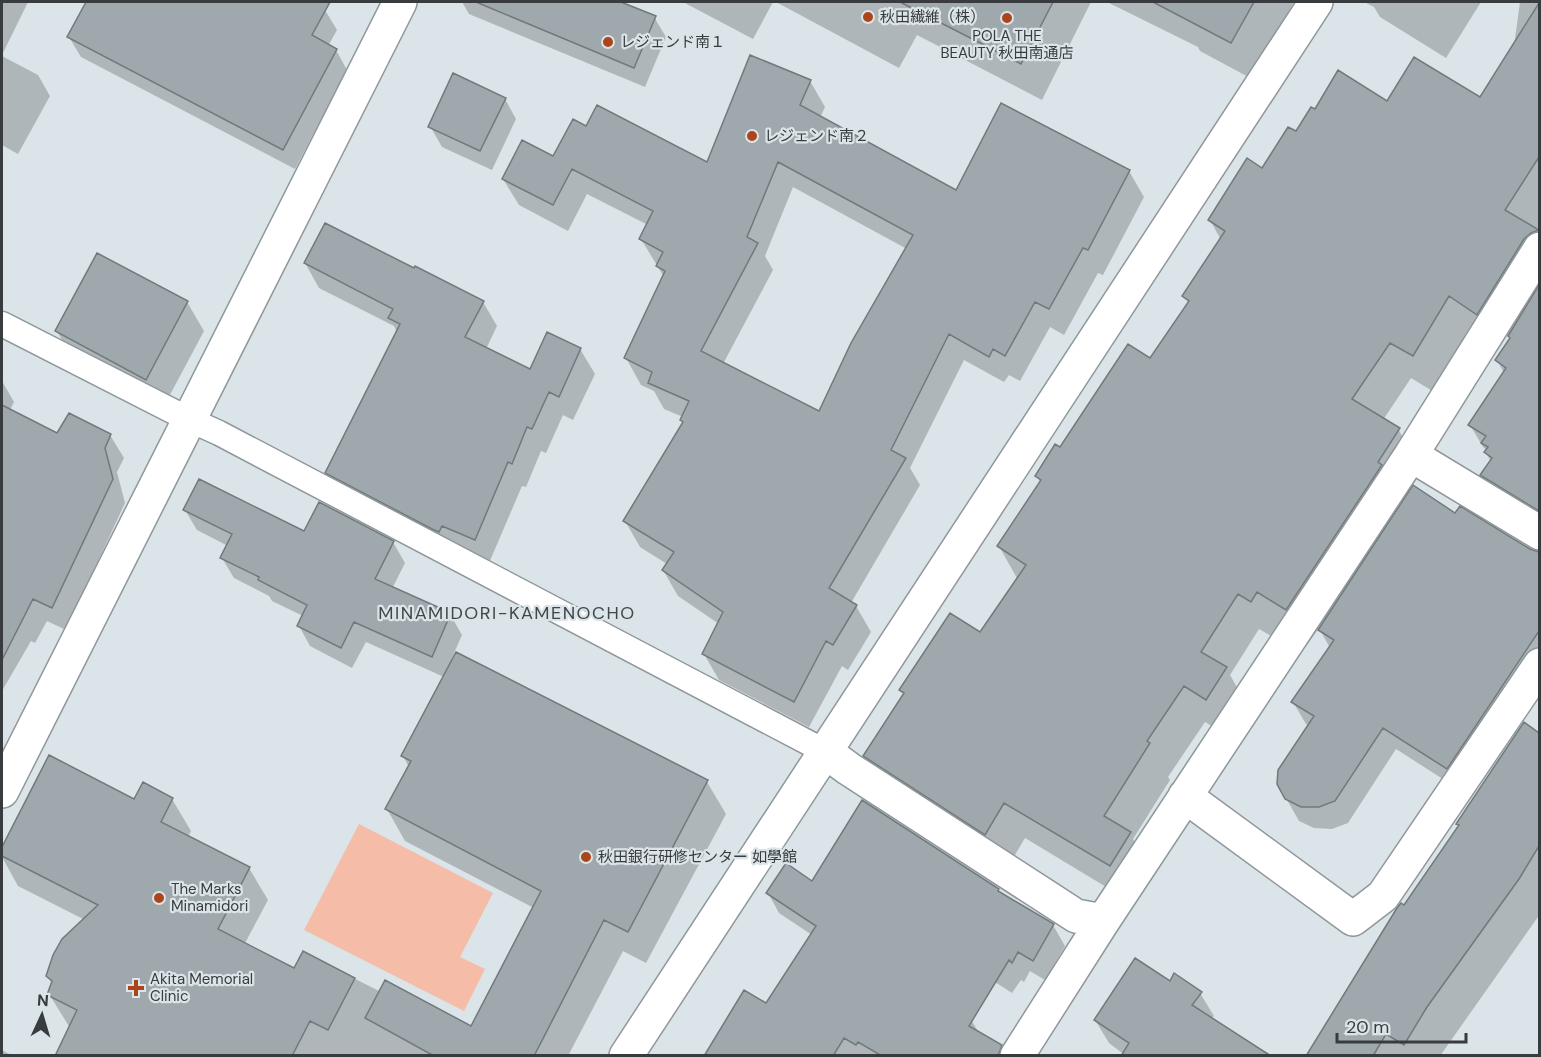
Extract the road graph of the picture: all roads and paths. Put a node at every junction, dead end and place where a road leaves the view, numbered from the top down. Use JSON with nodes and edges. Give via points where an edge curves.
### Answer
{"nodes":[{"id":1,"x":400,"y":2,"type":"edge"},
{"id":2,"x":1316,"y":2,"type":"edge"},
{"id":3,"x":1539,"y":249,"type":"edge"},
{"id":4,"x":2,"y":324,"type":"edge"},
{"id":5,"x":188,"y":419,"type":"junction"},
{"id":6,"x":1411,"y":455,"type":"junction"},
{"id":7,"x":1539,"y":533,"type":"edge"},
{"id":8,"x":1539,"y":665,"type":"edge"},
{"id":9,"x":826,"y":752,"type":"junction"},
{"id":10,"x":2,"y":792,"type":"edge"},
{"id":11,"x":1185,"y":796,"type":"junction"},
{"id":12,"x":1103,"y":921,"type":"junction"},
{"id":13,"x":626,"y":1056,"type":"edge"},
{"id":14,"x":1017,"y":1056,"type":"edge"}],
"edges":[{"from":1,"to":5,"type":"street"},
{"from":2,"to":9,"type":"street"},
{"from":3,"to":6,"type":"street"},
{"from":4,"to":5,"type":"lane"},
{"from":5,"to":9,"type":"lane"},
{"from":5,"to":10,"type":"street"},
{"from":6,"to":7,"type":"street"},
{"from":6,"to":11,"type":"street"},
{"from":8,"to":11,"type":"street","via":[[1383,896],[1353,919]]},
{"from":9,"to":12,"type":"street","via":[[1077,916]]},
{"from":9,"to":13,"type":"street"},
{"from":11,"to":12,"type":"street"},
{"from":12,"to":14,"type":"street"}]}
